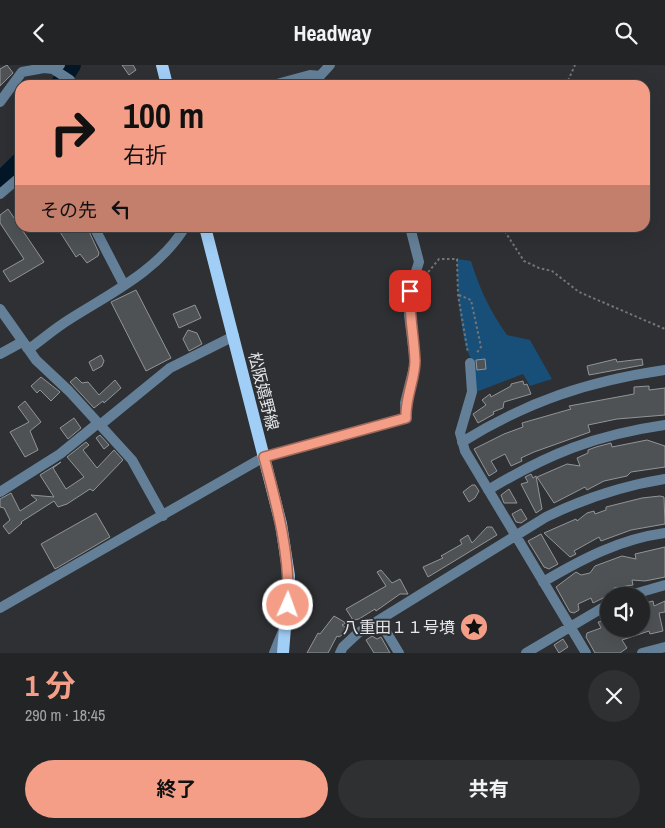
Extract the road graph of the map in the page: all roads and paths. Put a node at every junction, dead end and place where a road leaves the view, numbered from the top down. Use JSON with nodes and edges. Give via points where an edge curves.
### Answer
{"nodes":[{"id":1,"x":162,"y":65,"type":"edge"},
{"id":2,"x":330,"y":65,"type":"edge"},
{"id":3,"x":575,"y":65,"type":"edge"},
{"id":4,"x":20,"y":68,"type":"edge"},
{"id":5,"x":62,"y":75,"type":"edge"},
{"id":6,"x":166,"y":80,"type":"edge"},
{"id":7,"x":292,"y":80,"type":"edge"},
{"id":8,"x":319,"y":80,"type":"edge"},
{"id":9,"x":322,"y":80,"type":"edge"},
{"id":10,"x":568,"y":80,"type":"edge"},
{"id":11,"x":0,"y":102,"type":"edge"},
{"id":12,"x":15,"y":181,"type":"edge"},
{"id":13,"x":0,"y":194,"type":"edge"},
{"id":14,"x":97,"y":232,"type":"edge"},
{"id":15,"x":182,"y":232,"type":"edge"},
{"id":16,"x":205,"y":232,"type":"edge"},
{"id":17,"x":411,"y":232,"type":"edge"},
{"id":18,"x":505,"y":232,"type":"edge"},
{"id":19,"x":424,"y":277,"type":"dead end"},
{"id":20,"x":124,"y":285,"type":"junction"},
{"id":21,"x":458,"y":295,"type":"junction"},
{"id":22,"x":0,"y":309,"type":"edge"},
{"id":23,"x":665,"y":329,"type":"edge"},
{"id":24,"x":234,"y":336,"type":"junction"},
{"id":25,"x":24,"y":345,"type":"junction"},
{"id":26,"x":0,"y":355,"type":"edge"},
{"id":27,"x":470,"y":363,"type":"junction"},
{"id":28,"x":665,"y":370,"type":"edge"},
{"id":29,"x":99,"y":424,"type":"junction"},
{"id":30,"x":665,"y":425,"type":"edge"},
{"id":31,"x":462,"y":442,"type":"junction"},
{"id":32,"x":264,"y":457,"type":"junction"},
{"id":33,"x":665,"y":479,"type":"edge"},
{"id":34,"x":488,"y":490,"type":"junction"},
{"id":35,"x":0,"y":492,"type":"edge"},
{"id":36,"x":163,"y":515,"type":"junction"},
{"id":37,"x":665,"y":533,"type":"edge"},
{"id":38,"x":516,"y":536,"type":"junction"},
{"id":39,"x":543,"y":582,"type":"junction"},
{"id":40,"x":665,"y":585,"type":"edge"},
{"id":41,"x":650,"y":589,"type":"edge"},
{"id":42,"x":0,"y":608,"type":"edge"},
{"id":43,"x":600,"y":608,"type":"edge"},
{"id":44,"x":379,"y":620,"type":"junction"},
{"id":45,"x":286,"y":624,"type":"junction"},
{"id":46,"x":570,"y":626,"type":"junction"},
{"id":47,"x":665,"y":647,"type":"edge"},
{"id":48,"x":274,"y":653,"type":"edge"},
{"id":49,"x":283,"y":653,"type":"edge"},
{"id":50,"x":340,"y":653,"type":"edge"},
{"id":51,"x":399,"y":653,"type":"edge"},
{"id":52,"x":526,"y":653,"type":"edge"},
{"id":53,"x":586,"y":653,"type":"edge"},
{"id":54,"x":642,"y":653,"type":"edge"}],
"edges":[{"from":1,"to":6,"type":"main road"},
{"from":2,"to":9,"type":"street"},
{"from":3,"to":10,"type":"path"},
{"from":4,"to":5,"type":"street","via":[[44,68]]},
{"from":4,"to":11,"type":"street"},
{"from":7,"to":8,"type":"street","via":[[310,75]]},
{"from":12,"to":13,"type":"street"},
{"from":14,"to":20,"type":"street"},
{"from":15,"to":20,"type":"street","via":[[153,265]]},
{"from":16,"to":24,"type":"main road","name":"松阪嬉野線"},
{"from":17,"to":32,"type":"street","via":[[420,262],[410,291],[409,315],[415,363],[405,403],[406,418]]},
{"from":18,"to":23,"type":"path","via":[[524,261],[552,271],[579,292]]},
{"from":19,"to":21,"type":"path","via":[[439,259],[457,259]]},
{"from":20,"to":25,"type":"street","via":[[33,346]]},
{"from":21,"to":27,"type":"path"},
{"from":21,"to":27,"type":"path","via":[[471,300],[481,347]]},
{"from":22,"to":25,"type":"street"},
{"from":24,"to":29,"type":"street","via":[[170,368]]},
{"from":24,"to":32,"type":"main road","name":"松阪嬉野線"},
{"from":25,"to":26,"type":"street"},
{"from":25,"to":29,"type":"street"},
{"from":27,"to":31,"type":"street","via":[[472,392],[460,433]]},
{"from":28,"to":31,"type":"street","via":[[602,380],[558,394],[500,419]]},
{"from":29,"to":35,"type":"street","via":[[60,454]]},
{"from":29,"to":36,"type":"street","via":[[132,460]]},
{"from":30,"to":34,"type":"street","via":[[622,431],[583,443],[540,460]]},
{"from":31,"to":34,"type":"street"},
{"from":32,"to":36,"type":"street"},
{"from":32,"to":45,"type":"main road","name":"松阪嬉野線","via":[[287,554]]},
{"from":33,"to":38,"type":"street","via":[[588,498],[546,517]]},
{"from":34,"to":38,"type":"street"},
{"from":36,"to":42,"type":"street"},
{"from":37,"to":39,"type":"street","via":[[618,544],[572,564]]},
{"from":38,"to":39,"type":"street"},
{"from":38,"to":44,"type":"street"},
{"from":39,"to":46,"type":"street"},
{"from":40,"to":41,"type":"street"},
{"from":43,"to":46,"type":"street"},
{"from":44,"to":50,"type":"street","via":[[349,640]]},
{"from":44,"to":51,"type":"street"},
{"from":45,"to":48,"type":"street"},
{"from":45,"to":49,"type":"main road","name":"松阪嬉野線"},
{"from":46,"to":52,"type":"street"},
{"from":46,"to":53,"type":"street"},
{"from":47,"to":54,"type":"street"}]}
